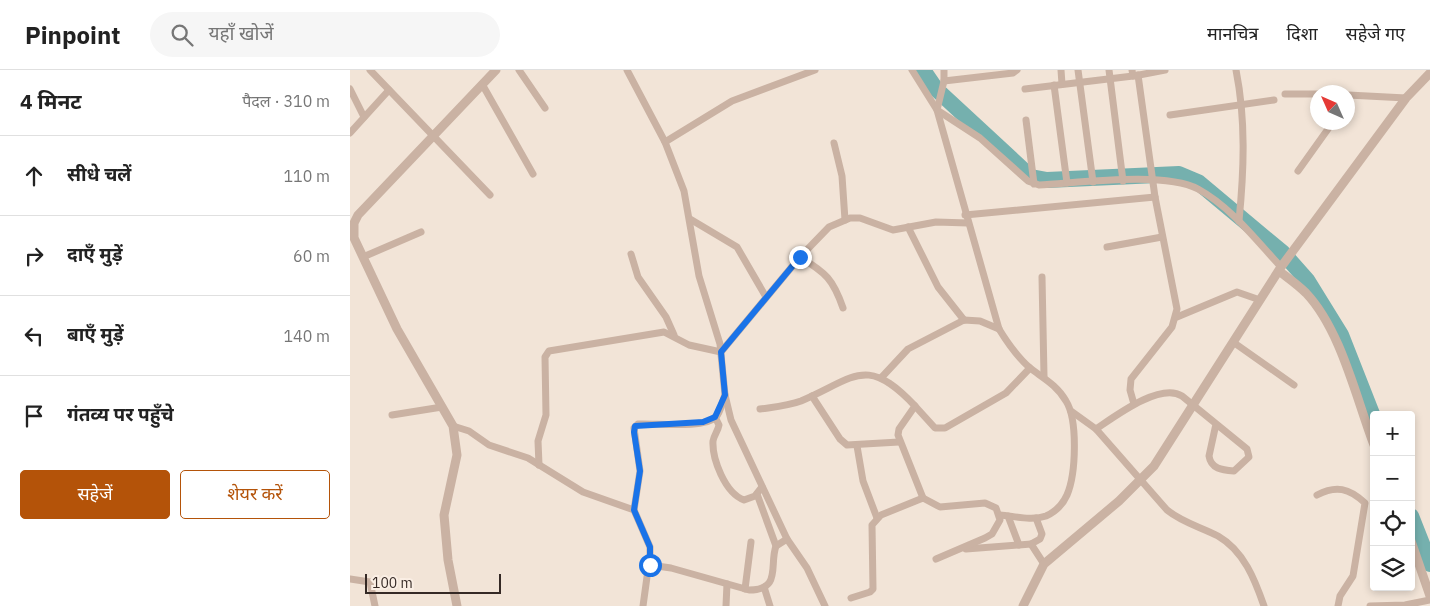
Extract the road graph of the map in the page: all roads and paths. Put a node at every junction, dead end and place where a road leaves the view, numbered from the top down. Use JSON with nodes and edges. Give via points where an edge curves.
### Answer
{"nodes":[{"id":1,"x":370,"y":70,"type":"edge"},
{"id":2,"x":496,"y":70,"type":"edge"},
{"id":3,"x":519,"y":70,"type":"edge"},
{"id":4,"x":627,"y":70,"type":"edge"},
{"id":5,"x":815,"y":70,"type":"edge"},
{"id":6,"x":912,"y":70,"type":"edge"},
{"id":7,"x":944,"y":70,"type":"edge"},
{"id":8,"x":1017,"y":70,"type":"edge"},
{"id":9,"x":1060,"y":70,"type":"edge"},
{"id":10,"x":1078,"y":70,"type":"edge"},
{"id":11,"x":1108,"y":70,"type":"edge"},
{"id":12,"x":1165,"y":70,"type":"edge"},
{"id":13,"x":1236,"y":70,"type":"edge"},
{"id":14,"x":1430,"y":73,"type":"edge"},
{"id":15,"x":1134,"y":74,"type":"edge"},
{"id":16,"x":1109,"y":79,"type":"junction"},
{"id":17,"x":1080,"y":82,"type":"junction"},
{"id":18,"x":482,"y":84,"type":"junction"},
{"id":19,"x":943,"y":85,"type":"junction"},
{"id":20,"x":1058,"y":85,"type":"junction"},
{"id":21,"x":350,"y":89,"type":"edge"},
{"id":22,"x":1025,"y":89,"type":"dead end"},
{"id":23,"x":389,"y":90,"type":"junction"},
{"id":24,"x":1285,"y":94,"type":"dead end"},
{"id":25,"x":1310,"y":94,"type":"edge"},
{"id":26,"x":1355,"y":94,"type":"edge"},
{"id":27,"x":1406,"y":98,"type":"junction"},
{"id":28,"x":1274,"y":100,"type":"dead end"},
{"id":29,"x":1242,"y":104,"type":"junction"},
{"id":30,"x":545,"y":108,"type":"dead end"},
{"id":31,"x":937,"y":110,"type":"junction"},
{"id":32,"x":1170,"y":115,"type":"dead end"},
{"id":33,"x":364,"y":117,"type":"junction"},
{"id":34,"x":1026,"y":120,"type":"dead end"},
{"id":35,"x":1327,"y":130,"type":"edge"},
{"id":36,"x":350,"y":132,"type":"edge"},
{"id":37,"x":432,"y":136,"type":"junction"},
{"id":38,"x":665,"y":142,"type":"junction"},
{"id":39,"x":834,"y":143,"type":"dead end"},
{"id":40,"x":1298,"y":171,"type":"dead end"},
{"id":41,"x":533,"y":174,"type":"dead end"},
{"id":42,"x":1152,"y":179,"type":"junction"},
{"id":43,"x":1123,"y":181,"type":"junction"},
{"id":44,"x":1094,"y":182,"type":"junction"},
{"id":45,"x":1067,"y":183,"type":"junction"},
{"id":46,"x":1034,"y":184,"type":"junction"},
{"id":47,"x":490,"y":196,"type":"dead end"},
{"id":48,"x":1155,"y":197,"type":"junction"},
{"id":49,"x":965,"y":215,"type":"junction"},
{"id":50,"x":352,"y":217,"type":"edge"},
{"id":51,"x":690,"y":219,"type":"junction"},
{"id":52,"x":845,"y":220,"type":"junction"},
{"id":53,"x":1239,"y":221,"type":"junction"},
{"id":54,"x":968,"y":223,"type":"junction"},
{"id":55,"x":908,"y":227,"type":"junction"},
{"id":56,"x":351,"y":231,"type":"edge"},
{"id":57,"x":421,"y":232,"type":"dead end"},
{"id":58,"x":1162,"y":237,"type":"junction"},
{"id":59,"x":1107,"y":247,"type":"dead end"},
{"id":60,"x":631,"y":254,"type":"dead end"},
{"id":61,"x":363,"y":257,"type":"junction"},
{"id":62,"x":800,"y":257,"type":"junction"},
{"id":63,"x":1283,"y":264,"type":"junction"},
{"id":64,"x":1042,"y":277,"type":"dead end"},
{"id":65,"x":766,"y":297,"type":"junction"},
{"id":66,"x":1260,"y":300,"type":"junction"},
{"id":67,"x":843,"y":308,"type":"dead end"},
{"id":68,"x":1176,"y":317,"type":"junction"},
{"id":69,"x":964,"y":320,"type":"junction"},
{"id":70,"x":999,"y":328,"type":"junction"},
{"id":71,"x":674,"y":335,"type":"junction"},
{"id":72,"x":1233,"y":342,"type":"junction"},
{"id":73,"x":721,"y":352,"type":"junction"},
{"id":74,"x":1030,"y":368,"type":"junction"},
{"id":75,"x":1044,"y":376,"type":"junction"},
{"id":76,"x":881,"y":378,"type":"junction"},
{"id":77,"x":1294,"y":385,"type":"dead end"},
{"id":78,"x":725,"y":395,"type":"junction"},
{"id":79,"x":812,"y":396,"type":"junction"},
{"id":80,"x":1134,"y":404,"type":"junction"},
{"id":81,"x":1193,"y":405,"type":"junction"},
{"id":82,"x":915,"y":406,"type":"junction"},
{"id":83,"x":442,"y":407,"type":"junction"},
{"id":84,"x":760,"y":409,"type":"dead end"},
{"id":85,"x":1072,"y":411,"type":"junction"},
{"id":86,"x":392,"y":415,"type":"dead end"},
{"id":87,"x":715,"y":417,"type":"junction"},
{"id":88,"x":1216,"y":424,"type":"junction"},
{"id":89,"x":453,"y":426,"type":"junction"},
{"id":90,"x":1096,"y":429,"type":"junction"},
{"id":91,"x":1370,"y":435,"type":"edge"},
{"id":92,"x":899,"y":442,"type":"junction"},
{"id":93,"x":857,"y":446,"type":"junction"},
{"id":94,"x":539,"y":464,"type":"junction"},
{"id":95,"x":1140,"y":481,"type":"junction"},
{"id":96,"x":762,"y":487,"type":"junction"},
{"id":97,"x":757,"y":494,"type":"junction"},
{"id":98,"x":1317,"y":495,"type":"dead end"},
{"id":99,"x":923,"y":498,"type":"junction"},
{"id":100,"x":1370,"y":502,"type":"edge"},
{"id":101,"x":1365,"y":503,"type":"junction"},
{"id":102,"x":634,"y":510,"type":"junction"},
{"id":103,"x":1004,"y":516,"type":"junction"},
{"id":104,"x":877,"y":518,"type":"junction"},
{"id":105,"x":1036,"y":518,"type":"junction"},
{"id":106,"x":787,"y":539,"type":"junction"},
{"id":107,"x":751,"y":542,"type":"dead end"},
{"id":108,"x":982,"y":544,"type":"junction"},
{"id":109,"x":1030,"y":544,"type":"junction"},
{"id":110,"x":1019,"y":545,"type":"junction"},
{"id":111,"x":776,"y":546,"type":"junction"},
{"id":112,"x":1413,"y":546,"type":"edge"},
{"id":113,"x":936,"y":559,"type":"dead end"},
{"id":114,"x":1044,"y":564,"type":"junction"},
{"id":115,"x":650,"y":565,"type":"junction"},
{"id":116,"x":350,"y":579,"type":"edge"},
{"id":117,"x":727,"y":584,"type":"junction"},
{"id":118,"x":764,"y":587,"type":"junction"},
{"id":119,"x":745,"y":589,"type":"junction"},
{"id":120,"x":1430,"y":596,"type":"edge"},
{"id":121,"x":851,"y":598,"type":"dead end"},
{"id":122,"x":1430,"y":600,"type":"edge"},
{"id":123,"x":375,"y":606,"type":"edge"},
{"id":124,"x":457,"y":606,"type":"edge"},
{"id":125,"x":643,"y":606,"type":"edge"},
{"id":126,"x":726,"y":606,"type":"edge"},
{"id":127,"x":770,"y":606,"type":"edge"},
{"id":128,"x":825,"y":606,"type":"edge"},
{"id":129,"x":1023,"y":606,"type":"edge"},
{"id":130,"x":1264,"y":606,"type":"edge"},
{"id":131,"x":1338,"y":606,"type":"edge"},
{"id":132,"x":1370,"y":606,"type":"edge"}],
"edges":[{"from":1,"to":23,"type":"street"},
{"from":2,"to":18,"type":"street"},
{"from":3,"to":30,"type":"street"},
{"from":4,"to":38,"type":"street"},
{"from":5,"to":38,"type":"street","via":[[732,102]]},
{"from":6,"to":31,"type":"street"},
{"from":7,"to":19,"type":"street"},
{"from":8,"to":19,"type":"street"},
{"from":9,"to":20,"type":"street"},
{"from":10,"to":17,"type":"street"},
{"from":11,"to":16,"type":"street"},
{"from":12,"to":15,"type":"street"},
{"from":13,"to":29,"type":"street"},
{"from":14,"to":27,"type":"street"},
{"from":15,"to":16,"type":"street"},
{"from":15,"to":42,"type":"street"},
{"from":16,"to":17,"type":"street"},
{"from":16,"to":43,"type":"street"},
{"from":17,"to":20,"type":"street"},
{"from":17,"to":44,"type":"street"},
{"from":18,"to":37,"type":"street"},
{"from":18,"to":41,"type":"street"},
{"from":19,"to":31,"type":"street"},
{"from":20,"to":22,"type":"street"},
{"from":20,"to":45,"type":"street"},
{"from":21,"to":33,"type":"street"},
{"from":23,"to":33,"type":"street"},
{"from":23,"to":37,"type":"street"},
{"from":24,"to":25,"type":"street"},
{"from":26,"to":27,"type":"street"},
{"from":27,"to":63,"type":"street"},
{"from":28,"to":29,"type":"street"},
{"from":29,"to":32,"type":"street"},
{"from":29,"to":53,"type":"street"},
{"from":31,"to":46,"type":"street","via":[[980,138],[1023,178]]},
{"from":31,"to":49,"type":"street"},
{"from":33,"to":36,"type":"street"},
{"from":34,"to":46,"type":"street"},
{"from":35,"to":40,"type":"street"},
{"from":37,"to":47,"type":"street"},
{"from":37,"to":50,"type":"street"},
{"from":38,"to":51,"type":"street","via":[[680,176]]},
{"from":39,"to":52,"type":"street","via":[[842,176]]},
{"from":42,"to":43,"type":"street"},
{"from":42,"to":48,"type":"street"},
{"from":42,"to":53,"type":"street","via":[[1173,181],[1198,189]]},
{"from":43,"to":44,"type":"street"},
{"from":44,"to":45,"type":"street"},
{"from":45,"to":46,"type":"street"},
{"from":48,"to":49,"type":"street"},
{"from":48,"to":58,"type":"street"},
{"from":49,"to":54,"type":"street"},
{"from":50,"to":56,"type":"street"},
{"from":51,"to":65,"type":"street","via":[[737,247]]},
{"from":51,"to":73,"type":"street","via":[[699,276]]},
{"from":52,"to":55,"type":"street","via":[[860,218],[893,230]]},
{"from":52,"to":62,"type":"street","via":[[829,227]]},
{"from":53,"to":63,"type":"street"},
{"from":54,"to":55,"type":"street","via":[[936,222]]},
{"from":54,"to":70,"type":"street"},
{"from":55,"to":69,"type":"street","via":[[938,287]]},
{"from":56,"to":61,"type":"street"},
{"from":57,"to":61,"type":"street"},
{"from":58,"to":59,"type":"street"},
{"from":58,"to":68,"type":"street"},
{"from":60,"to":71,"type":"street","via":[[638,277],[666,317]]},
{"from":61,"to":83,"type":"street","via":[[397,329]]},
{"from":62,"to":65,"type":"street"},
{"from":62,"to":67,"type":"street","via":[[832,280]]},
{"from":63,"to":66,"type":"street"},
{"from":63,"to":91,"type":"street","via":[[1327,324]]},
{"from":64,"to":75,"type":"street"},
{"from":65,"to":73,"type":"street"},
{"from":66,"to":68,"type":"street","via":[[1237,292]]},
{"from":66,"to":72,"type":"street"},
{"from":68,"to":80,"type":"street","via":[[1131,379]]},
{"from":69,"to":70,"type":"street","via":[[980,320]]},
{"from":69,"to":76,"type":"street","via":[[908,349]]},
{"from":70,"to":74,"type":"street"},
{"from":71,"to":73,"type":"street","via":[[688,345]]},
{"from":71,"to":94,"type":"street","via":[[658,332],[549,351],[545,357],[546,415],[538,441]]},
{"from":72,"to":77,"type":"street"},
{"from":72,"to":81,"type":"street"},
{"from":73,"to":78,"type":"street"},
{"from":74,"to":75,"type":"street"},
{"from":74,"to":82,"type":"street","via":[[1006,393],[945,428],[935,428]]},
{"from":75,"to":85,"type":"street","via":[[1057,388]]},
{"from":76,"to":79,"type":"street","via":[[858,374]]},
{"from":76,"to":82,"type":"street"},
{"from":78,"to":87,"type":"street"},
{"from":78,"to":96,"type":"street","via":[[731,420]]},
{"from":79,"to":84,"type":"street","via":[[793,404]]},
{"from":79,"to":93,"type":"street","via":[[840,439],[847,445]]},
{"from":80,"to":81,"type":"street","via":[[1170,392],[1177,393]]},
{"from":80,"to":90,"type":"street"},
{"from":81,"to":88,"type":"street"},
{"from":81,"to":95,"type":"street"},
{"from":82,"to":92,"type":"street","via":[[899,429]]},
{"from":83,"to":86,"type":"street"},
{"from":83,"to":89,"type":"street"},
{"from":85,"to":90,"type":"street"},
{"from":85,"to":105,"type":"street","via":[[1074,435],[1067,495],[1054,511]]},
{"from":87,"to":97,"type":"street","via":[[719,425],[713,442],[721,474],[740,499]]},
{"from":87,"to":102,"type":"street","via":[[698,423],[635,426],[640,471]]},
{"from":88,"to":88,"type":"street","via":[[1250,453],[1234,471],[1217,468],[1210,462]]},
{"from":89,"to":94,"type":"street"},
{"from":89,"to":124,"type":"street","via":[[457,454],[444,515]]},
{"from":90,"to":95,"type":"street"},
{"from":92,"to":93,"type":"street"},
{"from":92,"to":99,"type":"street"},
{"from":93,"to":104,"type":"street","via":[[862,481]]},
{"from":94,"to":102,"type":"street","via":[[583,492]]},
{"from":95,"to":114,"type":"street"},
{"from":95,"to":130,"type":"street","via":[[1178,520],[1218,536],[1237,551],[1251,571]]},
{"from":96,"to":97,"type":"street"},
{"from":96,"to":106,"type":"street"},
{"from":97,"to":111,"type":"street"},
{"from":98,"to":101,"type":"street","via":[[1340,488],[1357,495]]},
{"from":99,"to":103,"type":"street","via":[[940,507],[985,503]]},
{"from":99,"to":104,"type":"street"},
{"from":100,"to":101,"type":"street"},
{"from":101,"to":131,"type":"street","via":[[1353,576],[1340,596]]},
{"from":102,"to":115,"type":"street","via":[[650,547]]},
{"from":103,"to":105,"type":"street"},
{"from":103,"to":108,"type":"street"},
{"from":103,"to":110,"type":"street"},
{"from":104,"to":121,"type":"street","via":[[871,530],[873,589]]},
{"from":105,"to":109,"type":"street","via":[[1042,534],[1040,539]]},
{"from":106,"to":111,"type":"street"},
{"from":106,"to":128,"type":"street","via":[[807,568]]},
{"from":107,"to":119,"type":"street"},
{"from":108,"to":110,"type":"street"},
{"from":108,"to":113,"type":"street"},
{"from":109,"to":110,"type":"street"},
{"from":109,"to":114,"type":"street"},
{"from":111,"to":118,"type":"street","via":[[774,573]]},
{"from":112,"to":120,"type":"street"},
{"from":114,"to":129,"type":"street"},
{"from":115,"to":117,"type":"street"},
{"from":115,"to":125,"type":"street"},
{"from":116,"to":123,"type":"street","via":[[370,582]]},
{"from":117,"to":119,"type":"street"},
{"from":117,"to":126,"type":"street"},
{"from":118,"to":119,"type":"street"},
{"from":118,"to":127,"type":"street"},
{"from":122,"to":132,"type":"street"}]}
